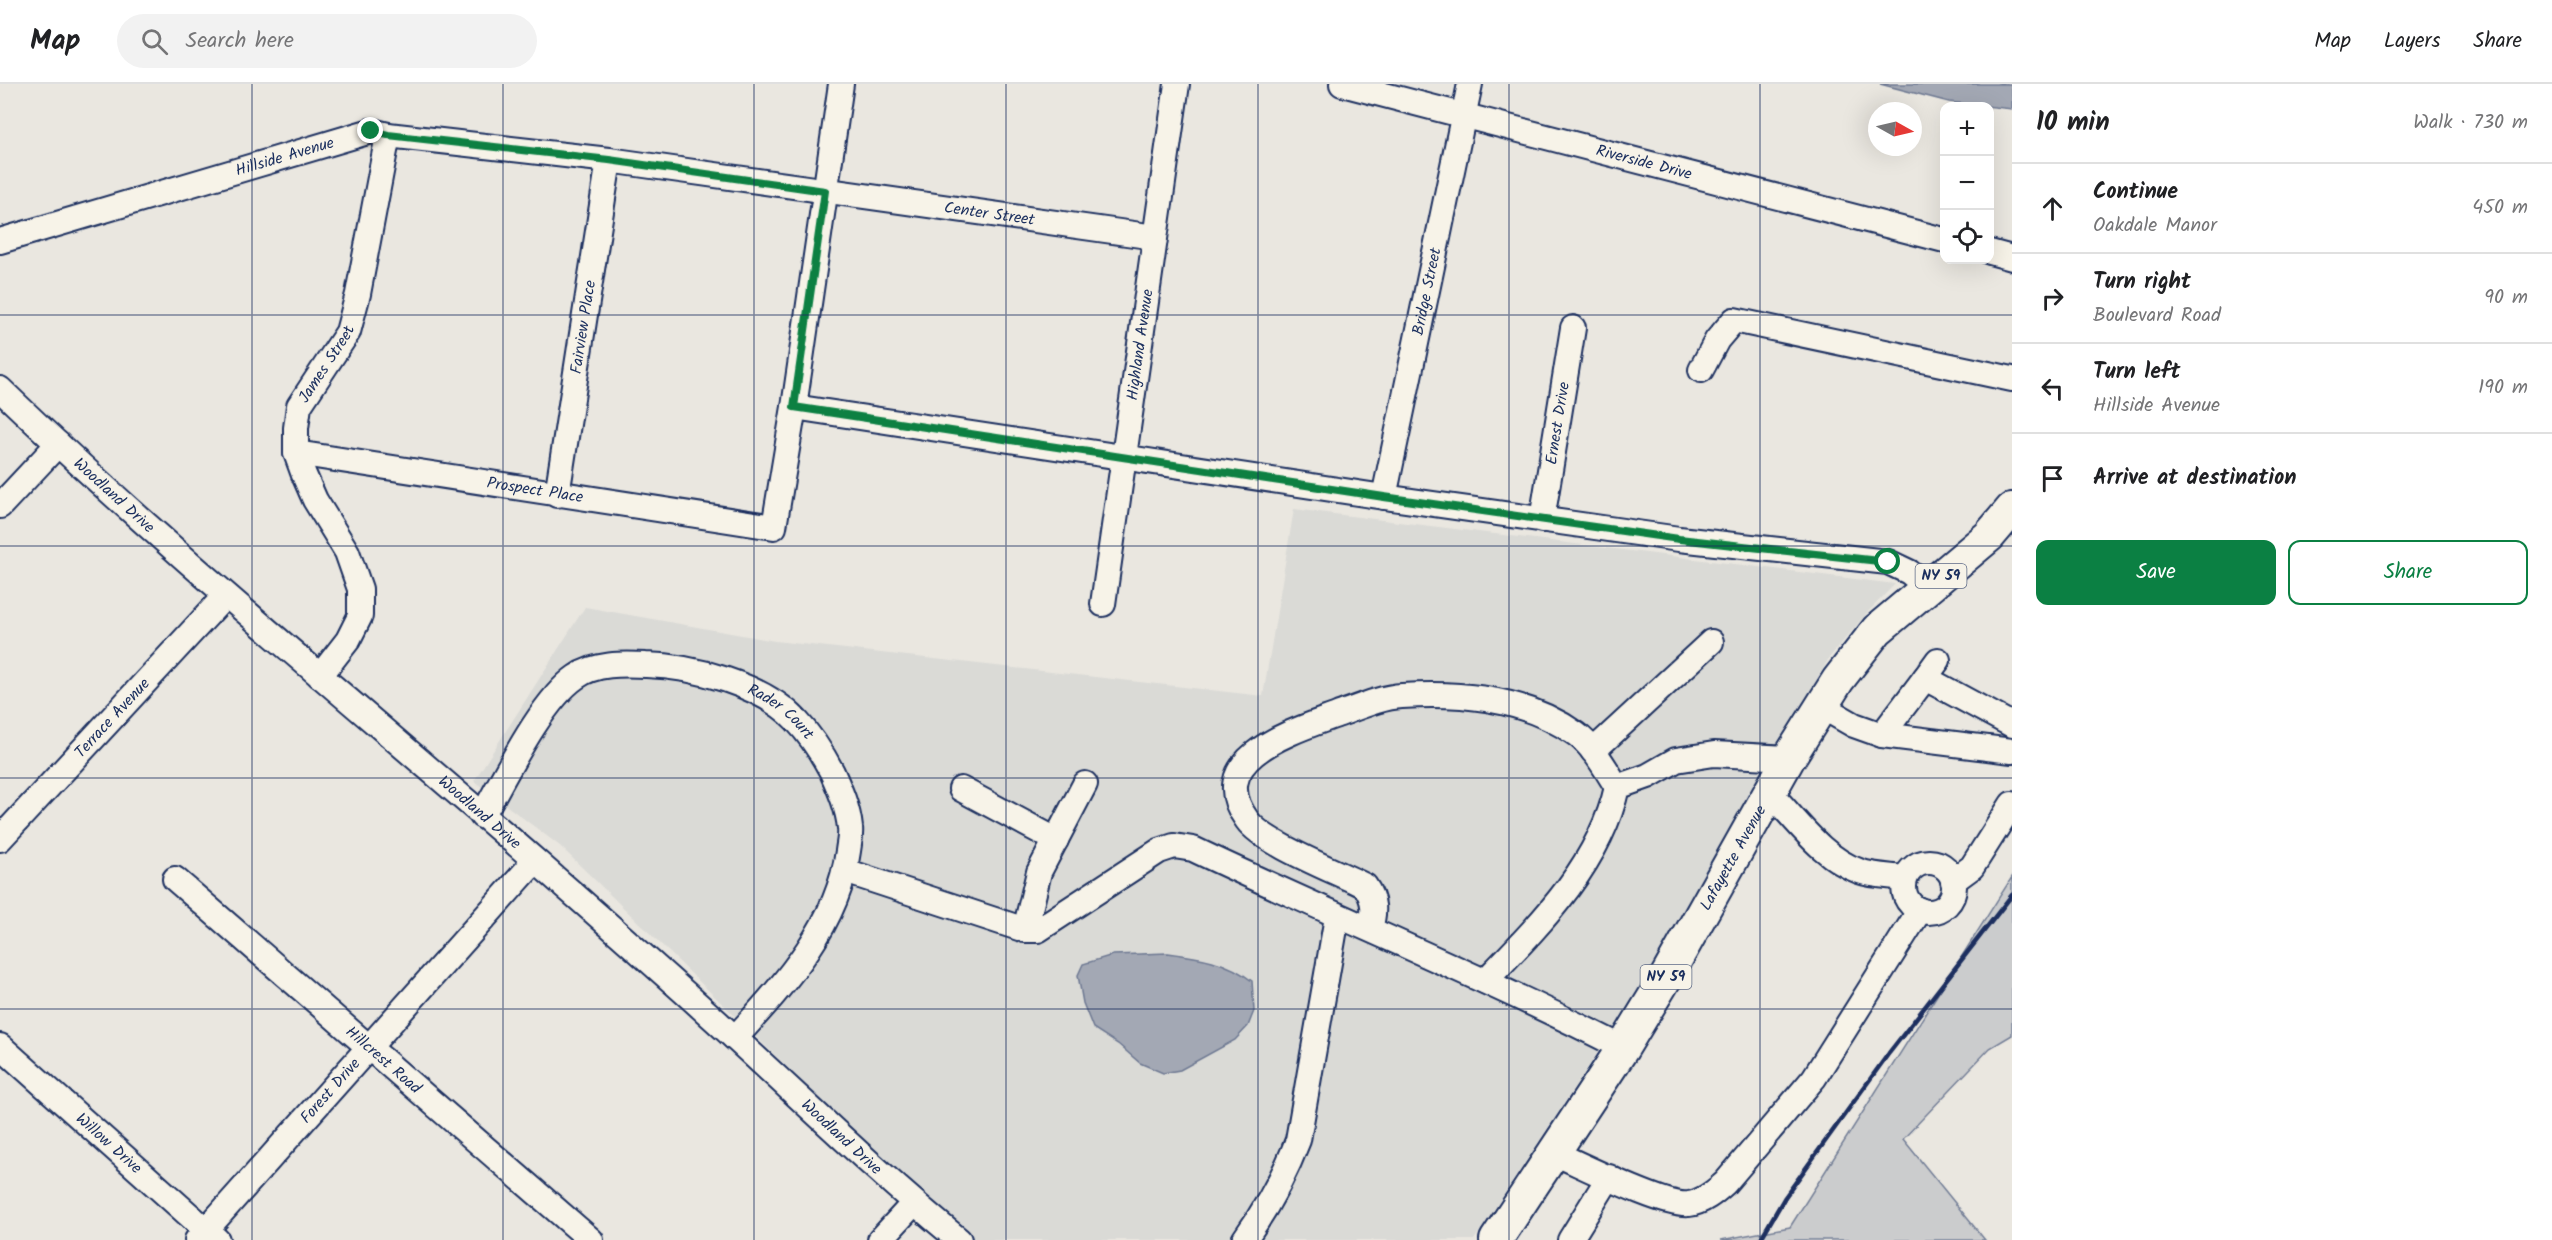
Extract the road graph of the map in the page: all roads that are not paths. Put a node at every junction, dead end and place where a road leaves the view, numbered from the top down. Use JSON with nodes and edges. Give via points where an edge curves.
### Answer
{"nodes":[{"id":1,"x":841,"y":84,"type":"edge"},
{"id":2,"x":1178,"y":84,"type":"edge"},
{"id":3,"x":1342,"y":84,"type":"edge"},
{"id":4,"x":1470,"y":84,"type":"edge"},
{"id":5,"x":1465,"y":115,"type":"junction"},
{"id":6,"x":388,"y":135,"type":"junction"},
{"id":7,"x":609,"y":160,"type":"junction"},
{"id":8,"x":825,"y":191,"type":"junction"},
{"id":9,"x":1155,"y":237,"type":"junction"},
{"id":10,"x":1940,"y":239,"type":"edge"},
{"id":11,"x":0,"y":242,"type":"edge"},
{"id":12,"x":1994,"y":253,"type":"edge"},
{"id":13,"x":2012,"y":258,"type":"edge"},
{"id":14,"x":1573,"y":328,"type":"dead end"},
{"id":15,"x":1701,"y":370,"type":"dead end"},
{"id":16,"x":2012,"y":379,"type":"edge"},
{"id":17,"x":0,"y":389,"type":"edge"},
{"id":18,"x":794,"y":407,"type":"junction"},
{"id":19,"x":58,"y":444,"type":"junction"},
{"id":20,"x":296,"y":453,"type":"junction"},
{"id":21,"x":1124,"y":457,"type":"junction"},
{"id":22,"x":557,"y":495,"type":"junction"},
{"id":23,"x":1384,"y":497,"type":"junction"},
{"id":24,"x":0,"y":507,"type":"edge"},
{"id":25,"x":2012,"y":510,"type":"edge"},
{"id":26,"x":1542,"y":520,"type":"junction"},
{"id":27,"x":1927,"y":587,"type":"junction"},
{"id":28,"x":225,"y":596,"type":"junction"},
{"id":29,"x":1103,"y":604,"type":"dead end"},
{"id":30,"x":1711,"y":642,"type":"dead end"},
{"id":31,"x":320,"y":676,"type":"junction"},
{"id":32,"x":1821,"y":706,"type":"junction"},
{"id":33,"x":2012,"y":725,"type":"edge"},
{"id":34,"x":1882,"y":735,"type":"junction"},
{"id":35,"x":1593,"y":751,"type":"junction"},
{"id":36,"x":2012,"y":751,"type":"edge"},
{"id":37,"x":1789,"y":758,"type":"junction"},
{"id":38,"x":1085,"y":784,"type":"dead end"},
{"id":39,"x":1617,"y":787,"type":"junction"},
{"id":40,"x":961,"y":789,"type":"dead end"},
{"id":41,"x":1770,"y":792,"type":"junction"},
{"id":42,"x":2012,"y":804,"type":"edge"},
{"id":43,"x":482,"y":816,"type":"junction"},
{"id":44,"x":0,"y":839,"type":"edge"},
{"id":45,"x":1056,"y":840,"type":"junction"},
{"id":46,"x":535,"y":861,"type":"junction"},
{"id":47,"x":845,"y":871,"type":"junction"},
{"id":48,"x":1905,"y":878,"type":"junction"},
{"id":49,"x":175,"y":879,"type":"dead end"},
{"id":50,"x":1953,"y":881,"type":"junction"},
{"id":51,"x":1920,"y":910,"type":"junction"},
{"id":52,"x":1337,"y":917,"type":"junction"},
{"id":53,"x":1370,"y":928,"type":"junction"},
{"id":54,"x":1024,"y":930,"type":"junction"},
{"id":55,"x":1485,"y":981,"type":"junction"},
{"id":56,"x":735,"y":1038,"type":"junction"},
{"id":57,"x":0,"y":1046,"type":"edge"},
{"id":58,"x":371,"y":1047,"type":"junction"},
{"id":59,"x":1623,"y":1048,"type":"junction"},
{"id":60,"x":1554,"y":1153,"type":"junction"},
{"id":61,"x":1609,"y":1177,"type":"junction"},
{"id":62,"x":914,"y":1203,"type":"junction"},
{"id":63,"x":207,"y":1237,"type":"edge"},
{"id":64,"x":591,"y":1240,"type":"edge"},
{"id":65,"x":880,"y":1240,"type":"edge"},
{"id":66,"x":959,"y":1240,"type":"edge"},
{"id":67,"x":1244,"y":1240,"type":"edge"},
{"id":68,"x":1496,"y":1240,"type":"edge"},
{"id":69,"x":1570,"y":1240,"type":"edge"}],
"edges":[{"from":1,"to":8,"type":"street"},
{"from":2,"to":9,"type":"street","name":"Highland Avenue"},
{"from":3,"to":5,"type":"street","name":"Riverside Drive"},
{"from":4,"to":5,"type":"street","name":"Bridge Street"},
{"from":5,"to":10,"type":"street","name":"Riverside Drive"},
{"from":5,"to":23,"type":"street","name":"Bridge Street"},
{"from":6,"to":7,"type":"street","name":"Hillside Avenue"},
{"from":6,"to":11,"type":"street","name":"Hillside Avenue","via":[[371,131]]},
{"from":6,"to":20,"type":"street","name":"James Street","via":[[348,332],[299,406]]},
{"from":7,"to":8,"type":"street","name":"Hillside Avenue"},
{"from":7,"to":22,"type":"street","name":"Fairview Place"},
{"from":8,"to":9,"type":"street","name":"Center Street"},
{"from":8,"to":18,"type":"street"},
{"from":9,"to":21,"type":"street","name":"Highland Avenue"},
{"from":12,"to":13,"type":"street"},
{"from":14,"to":26,"type":"street","name":"Ernest Drive"},
{"from":15,"to":16,"type":"street","via":[[1717,340],[1734,320]]},
{"from":17,"to":19,"type":"street","name":"Woodland Drive"},
{"from":18,"to":21,"type":"street"},
{"from":18,"to":22,"type":"street","name":"Prospect Place","via":[[774,527]]},
{"from":19,"to":24,"type":"street"},
{"from":19,"to":28,"type":"street","name":"Woodland Drive"},
{"from":20,"to":22,"type":"street","name":"Prospect Place"},
{"from":20,"to":31,"type":"street","name":"James Street","via":[[315,500],[347,552],[360,589],[360,616],[348,640]]},
{"from":21,"to":23,"type":"street"},
{"from":21,"to":29,"type":"street","name":"Highland Avenue"},
{"from":23,"to":26,"type":"street"},
{"from":25,"to":27,"type":"main road","name":"Lafayette Avenue","number":"NY 59","via":[[1989,536]]},
{"from":26,"to":27,"type":"street","via":[[1888,562]]},
{"from":27,"to":32,"type":"main road","name":"Lafayette Avenue","number":"NY 59","via":[[1877,630]]},
{"from":28,"to":31,"type":"street","name":"Woodland Drive"},
{"from":28,"to":44,"type":"street","name":"Terrace Avenue"},
{"from":30,"to":35,"type":"street"},
{"from":31,"to":43,"type":"street","name":"Woodland Drive"},
{"from":32,"to":34,"type":"street"},
{"from":32,"to":37,"type":"main road","name":"Lafayette Avenue","number":"NY 59"},
{"from":33,"to":34,"type":"street","via":[[1932,669]]},
{"from":34,"to":36,"type":"street"},
{"from":35,"to":39,"type":"street"},
{"from":35,"to":53,"type":"street","via":[[1577,735],[1544,715],[1491,698],[1400,696],[1280,737],[1248,758],[1234,781],[1237,801],[1247,821],[1280,845],[1365,886],[1373,898]]},
{"from":37,"to":39,"type":"street","via":[[1714,754],[1676,760]]},
{"from":37,"to":41,"type":"main road","name":"Lafayette Avenue","number":"NY 59"},
{"from":38,"to":45,"type":"street"},
{"from":39,"to":55,"type":"street","via":[[1612,811],[1578,875]]},
{"from":40,"to":45,"type":"street"},
{"from":41,"to":48,"type":"street","via":[[1841,863],[1861,872]]},
{"from":41,"to":59,"type":"main road","name":"Lafayette Avenue","number":"NY 59"},
{"from":42,"to":50,"type":"street","via":[[1972,867]]},
{"from":43,"to":46,"type":"street","name":"Woodland Drive"},
{"from":43,"to":47,"type":"street","name":"Rader Court","via":[[546,708],[576,676],[608,665],[668,665],[714,675],[756,692],[795,718],[821,750],[843,794],[850,829]]},
{"from":45,"to":54,"type":"street","via":[[1039,872]]},
{"from":46,"to":56,"type":"street","name":"Woodland Drive"},
{"from":46,"to":58,"type":"street","name":"Forest Drive"},
{"from":47,"to":54,"type":"street"},
{"from":47,"to":56,"type":"street","name":"Rader Court","via":[[825,921],[804,957]]},
{"from":48,"to":50,"type":"street","via":[[1915,866],[1930,861],[1945,867]]},
{"from":48,"to":51,"type":"street","via":[[1905,895]]},
{"from":49,"to":58,"type":"street","name":"Hillcrest Road"},
{"from":50,"to":51,"type":"street","via":[[1952,897],[1947,904],[1932,911]]},
{"from":51,"to":61,"type":"street","via":[[1814,1078],[1710,1196],[1689,1204],[1666,1201]]},
{"from":52,"to":53,"type":"street"},
{"from":52,"to":54,"type":"street","via":[[1193,849],[1174,846],[1159,851],[1038,930]]},
{"from":52,"to":67,"type":"street","via":[[1298,1140],[1287,1171]]},
{"from":53,"to":55,"type":"street"},
{"from":55,"to":59,"type":"street"},
{"from":56,"to":62,"type":"street","name":"Woodland Drive"},
{"from":57,"to":63,"type":"street","name":"Willow Drive"},
{"from":58,"to":63,"type":"street","name":"Forest Drive"},
{"from":58,"to":64,"type":"street","name":"Hillcrest Road"},
{"from":59,"to":60,"type":"main road","name":"Lafayette Avenue","number":"NY 59"},
{"from":60,"to":61,"type":"street"},
{"from":60,"to":68,"type":"main road","name":"Lafayette Avenue","number":"NY 59"},
{"from":61,"to":69,"type":"street"},
{"from":62,"to":65,"type":"street"},
{"from":62,"to":66,"type":"street","name":"Woodland Drive"}]}
